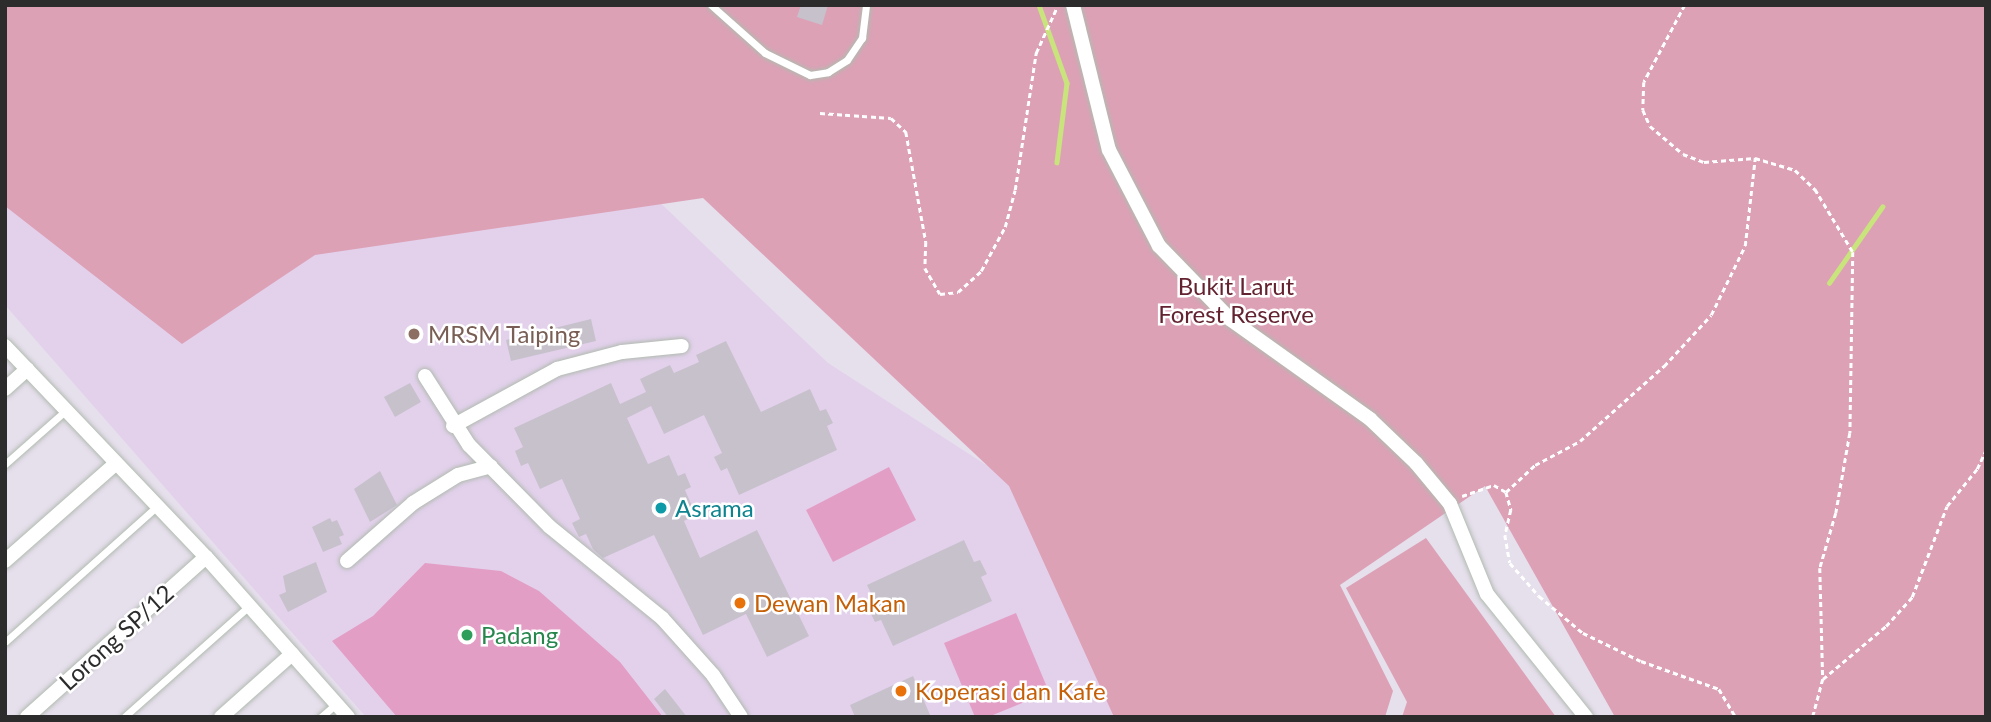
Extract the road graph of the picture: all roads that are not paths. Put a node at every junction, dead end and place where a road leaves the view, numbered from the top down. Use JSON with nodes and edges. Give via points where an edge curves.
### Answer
{"nodes":[{"id":1,"x":711,"y":5,"type":"edge"},
{"id":2,"x":866,"y":5,"type":"edge"},
{"id":3,"x":1073,"y":5,"type":"edge"},
{"id":4,"x":5,"y":346,"type":"edge"},
{"id":5,"x":682,"y":346,"type":"dead end"},
{"id":6,"x":27,"y":369,"type":"junction"},
{"id":7,"x":425,"y":376,"type":"dead end"},
{"id":8,"x":5,"y":389,"type":"edge"},
{"id":9,"x":66,"y":410,"type":"junction"},
{"id":10,"x":453,"y":426,"type":"junction"},
{"id":11,"x":116,"y":463,"type":"junction"},
{"id":12,"x":5,"y":464,"type":"edge"},
{"id":13,"x":491,"y":466,"type":"junction"},
{"id":14,"x":157,"y":506,"type":"junction"},
{"id":15,"x":206,"y":557,"type":"junction"},
{"id":16,"x":5,"y":561,"type":"edge"},
{"id":17,"x":347,"y":561,"type":"dead end"},
{"id":18,"x":249,"y":606,"type":"junction"},
{"id":19,"x":5,"y":642,"type":"edge"},
{"id":20,"x":292,"y":654,"type":"junction"},
{"id":21,"x":336,"y":704,"type":"junction"},
{"id":22,"x":27,"y":717,"type":"edge"},
{"id":23,"x":124,"y":717,"type":"edge"},
{"id":24,"x":221,"y":717,"type":"edge"},
{"id":25,"x":321,"y":717,"type":"edge"},
{"id":26,"x":348,"y":717,"type":"edge"},
{"id":27,"x":741,"y":717,"type":"edge"},
{"id":28,"x":1586,"y":717,"type":"edge"}],
"edges":[{"from":1,"to":2,"type":"lane","via":[[765,53],[810,75],[828,72],[847,60],[862,38]]},
{"from":3,"to":28,"type":"street","via":[[1109,150],[1159,246],[1230,319],[1370,419],[1450,504],[1487,594]]},
{"from":4,"to":6,"type":"street"},
{"from":5,"to":10,"type":"street","via":[[622,352],[557,369]]},
{"from":6,"to":8,"type":"street"},
{"from":6,"to":9,"type":"street"},
{"from":7,"to":10,"type":"street"},
{"from":9,"to":11,"type":"street"},
{"from":9,"to":12,"type":"lane"},
{"from":10,"to":13,"type":"street"},
{"from":11,"to":14,"type":"street"},
{"from":11,"to":16,"type":"street"},
{"from":13,"to":17,"type":"street","via":[[458,475],[414,503]]},
{"from":13,"to":27,"type":"street","via":[[550,527],[662,618],[713,675]]},
{"from":14,"to":15,"type":"street"},
{"from":14,"to":19,"type":"lane"},
{"from":15,"to":18,"type":"street"},
{"from":15,"to":22,"type":"street","name":"Lorong SP/12"},
{"from":18,"to":20,"type":"street"},
{"from":18,"to":23,"type":"lane"},
{"from":20,"to":21,"type":"street"},
{"from":20,"to":24,"type":"street"},
{"from":21,"to":25,"type":"lane"},
{"from":21,"to":26,"type":"street"}]}
